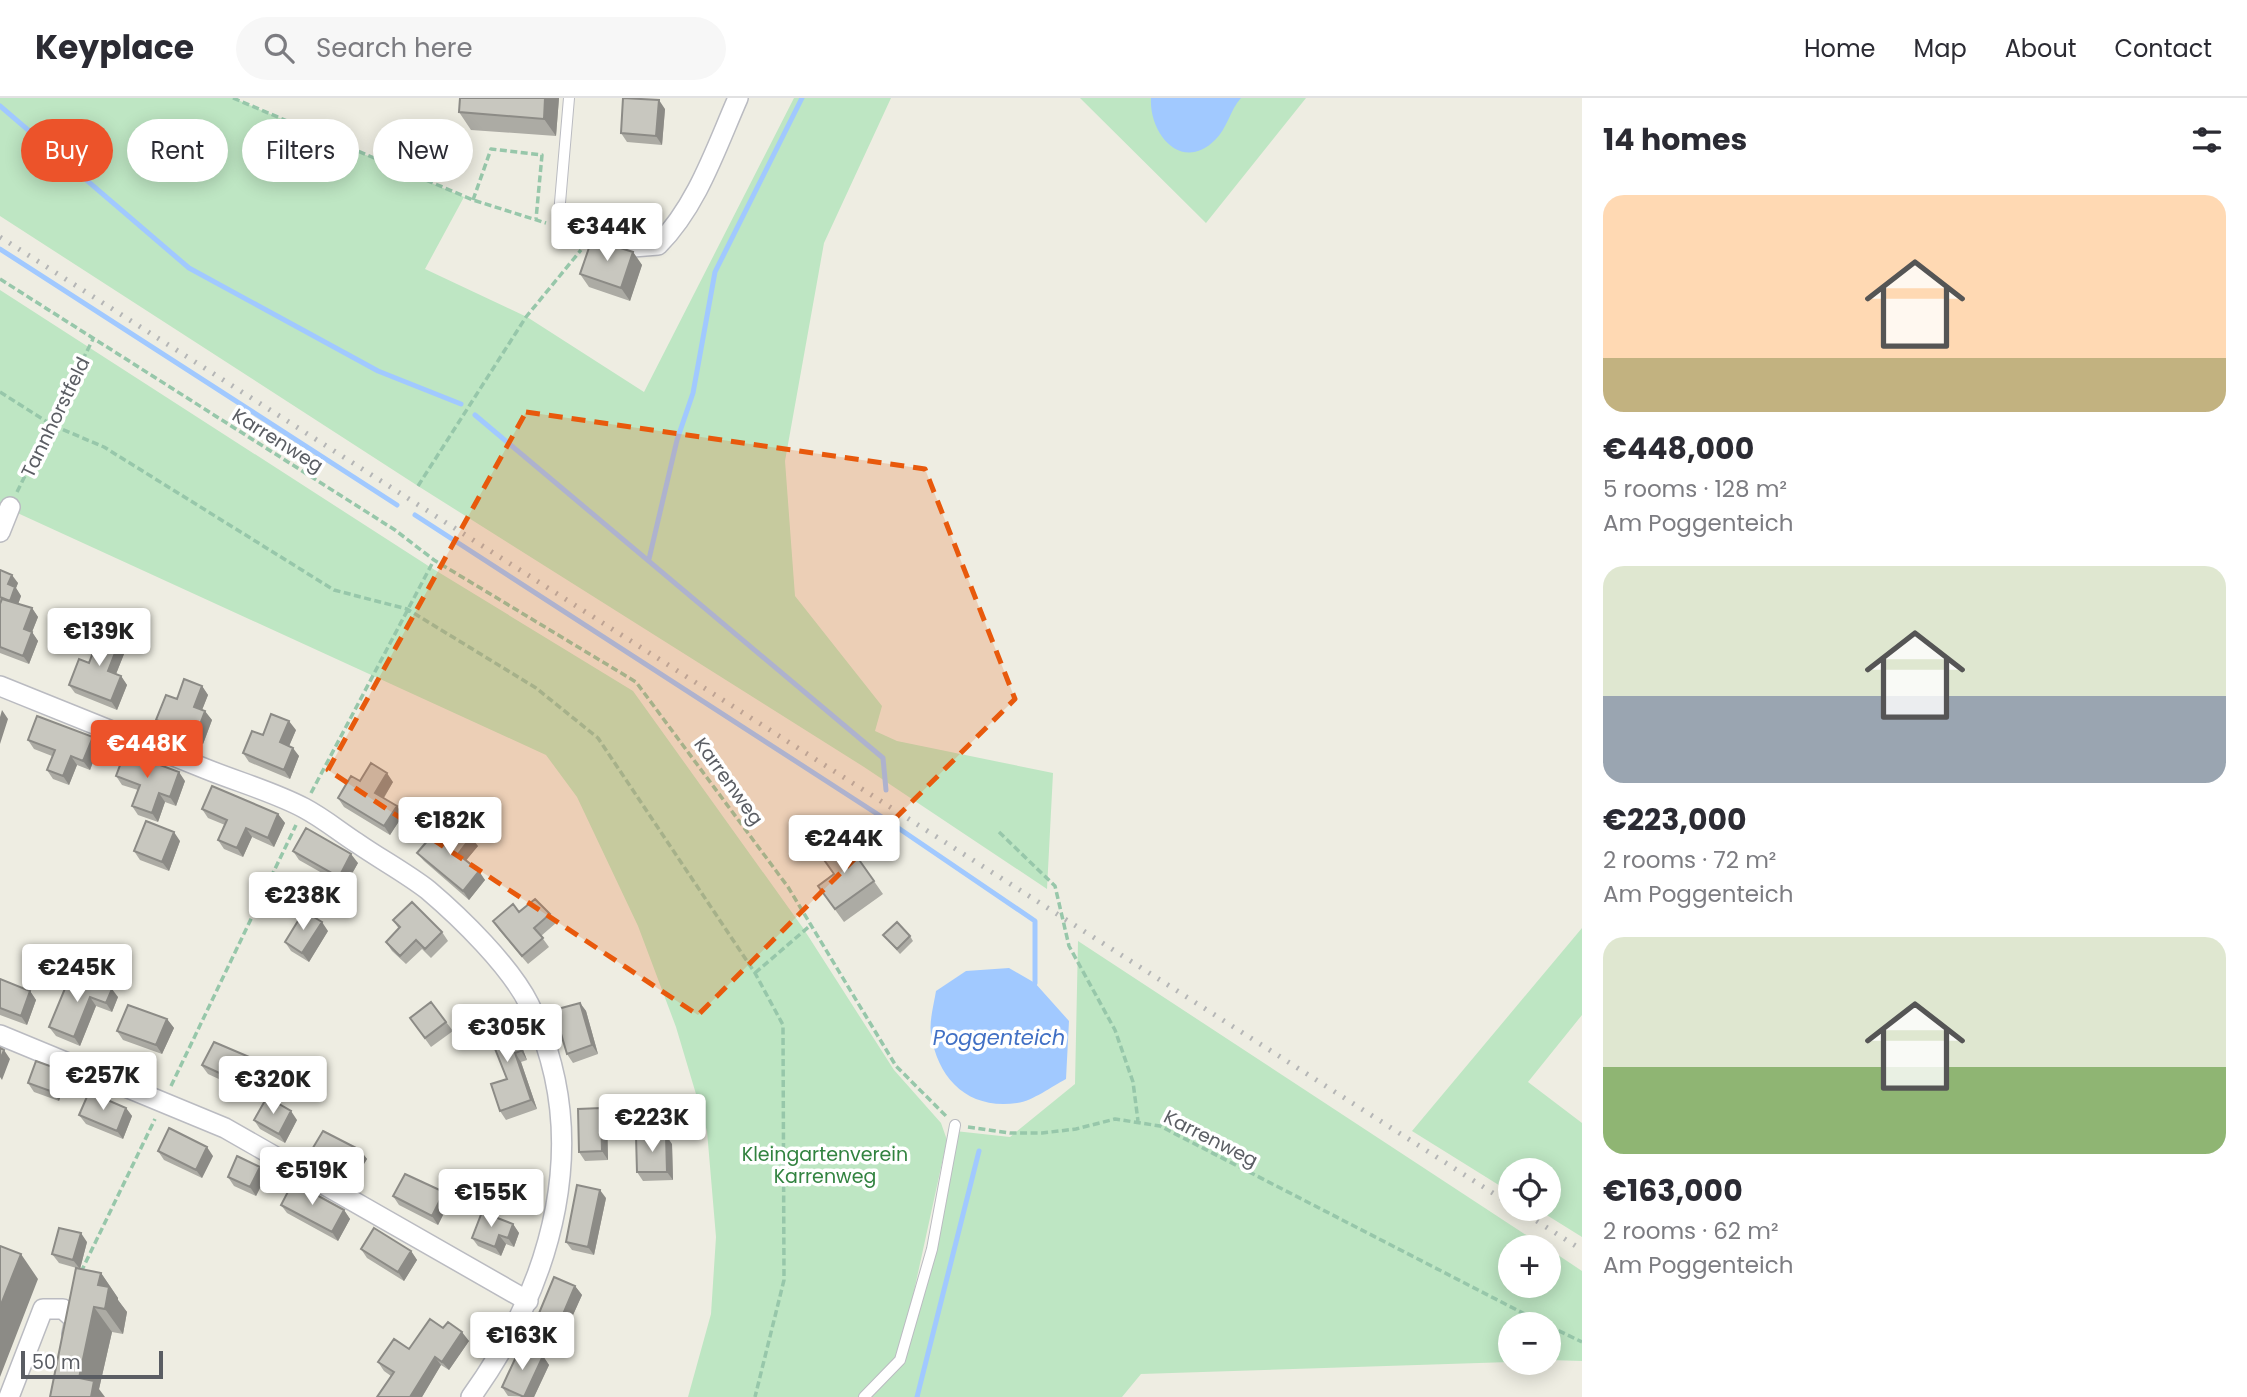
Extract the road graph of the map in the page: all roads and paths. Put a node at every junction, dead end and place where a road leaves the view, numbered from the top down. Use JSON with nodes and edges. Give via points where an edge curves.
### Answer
{"nodes":[{"id":1,"x":233,"y":98,"type":"edge"},
{"id":2,"x":569,"y":98,"type":"edge"},
{"id":3,"x":738,"y":98,"type":"edge"},
{"id":4,"x":473,"y":200,"type":"junction"},
{"id":5,"x":536,"y":220,"type":"junction"},
{"id":6,"x":558,"y":226,"type":"joint"},
{"id":7,"x":592,"y":237,"type":"joint"},
{"id":8,"x":0,"y":279,"type":"edge"},
{"id":9,"x":93,"y":340,"type":"junction"},
{"id":10,"x":0,"y":391,"type":"edge"},
{"id":11,"x":52,"y":425,"type":"junction"},
{"id":12,"x":418,"y":486,"type":"dead end"},
{"id":13,"x":10,"y":507,"type":"joint"},
{"id":14,"x":0,"y":533,"type":"edge"},
{"id":15,"x":434,"y":560,"type":"junction"},
{"id":16,"x":407,"y":609,"type":"junction"},
{"id":17,"x":0,"y":686,"type":"edge"},
{"id":18,"x":304,"y":808,"type":"junction"},
{"id":19,"x":999,"y":832,"type":"dead end"},
{"id":20,"x":813,"y":924,"type":"junction"},
{"id":21,"x":755,"y":972,"type":"junction"},
{"id":22,"x":0,"y":1035,"type":"edge"},
{"id":23,"x":163,"y":1102,"type":"junction"},
{"id":24,"x":1138,"y":1121,"type":"junction"},
{"id":25,"x":955,"y":1125,"type":"junction"},
{"id":26,"x":81,"y":1272,"type":"edge"},
{"id":27,"x":527,"y":1301,"type":"junction"},
{"id":28,"x":1523,"y":1312,"type":"edge"},
{"id":29,"x":1561,"y":1332,"type":"edge"},
{"id":30,"x":1582,"y":1342,"type":"edge"},
{"id":31,"x":67,"y":1359,"type":"edge"},
{"id":32,"x":9,"y":1397,"type":"edge"},
{"id":33,"x":471,"y":1397,"type":"edge"},
{"id":34,"x":755,"y":1397,"type":"edge"},
{"id":35,"x":864,"y":1397,"type":"edge"}],
"edges":[{"from":1,"to":4,"type":"path"},
{"from":2,"to":6,"type":"lane"},
{"from":3,"to":7,"type":"street","via":[[702,179],[674,229],[658,245],[633,247]]},
{"from":4,"to":5,"type":"path"},
{"from":4,"to":5,"type":"path","via":[[491,149],[542,155]]},
{"from":5,"to":6,"type":"path"},
{"from":7,"to":12,"type":"path","via":[[526,317]]},
{"from":8,"to":9,"type":"path","name":"Karrenweg"},
{"from":9,"to":11,"type":"path","name":"Tannhorstfeld"},
{"from":9,"to":15,"type":"path","name":"Karrenweg","via":[[395,530]]},
{"from":10,"to":11,"type":"path"},
{"from":11,"to":13,"type":"path","name":"Tannhorstfeld"},
{"from":11,"to":16,"type":"path","via":[[104,447],[334,590]]},
{"from":13,"to":14,"type":"street"},
{"from":15,"to":16,"type":"path"},
{"from":15,"to":20,"type":"path","name":"Karrenweg","via":[[636,682]]},
{"from":16,"to":18,"type":"path"},
{"from":16,"to":21,"type":"path","via":[[536,688],[598,738]]},
{"from":17,"to":18,"type":"street"},
{"from":18,"to":23,"type":"path"},
{"from":18,"to":27,"type":"street","via":[[427,890],[507,971],[529,1003],[557,1093],[562,1143],[551,1232]]},
{"from":19,"to":24,"type":"path","via":[[1055,886],[1069,946],[1115,1030],[1133,1082]]},
{"from":20,"to":21,"type":"path"},
{"from":20,"to":25,"type":"path","name":"Karrenweg","via":[[896,1066]]},
{"from":21,"to":34,"type":"path","via":[[783,1025],[786,1159],[784,1280]]},
{"from":22,"to":23,"type":"street"},
{"from":23,"to":26,"type":"path"},
{"from":23,"to":27,"type":"street","via":[[225,1128]]},
{"from":24,"to":25,"type":"path","name":"Karrenweg","via":[[1115,1119],[1042,1133]]},
{"from":24,"to":28,"type":"path","name":"Karrenweg","via":[[1160,1126]]},
{"from":25,"to":35,"type":"lane","via":[[932,1248],[900,1360]]},
{"from":27,"to":33,"type":"street","via":[[503,1352]]},
{"from":29,"to":30,"type":"path","name":"Karrenweg"},
{"from":31,"to":32,"type":"street","via":[[75,1320],[63,1309],[43,1309]]}]}
